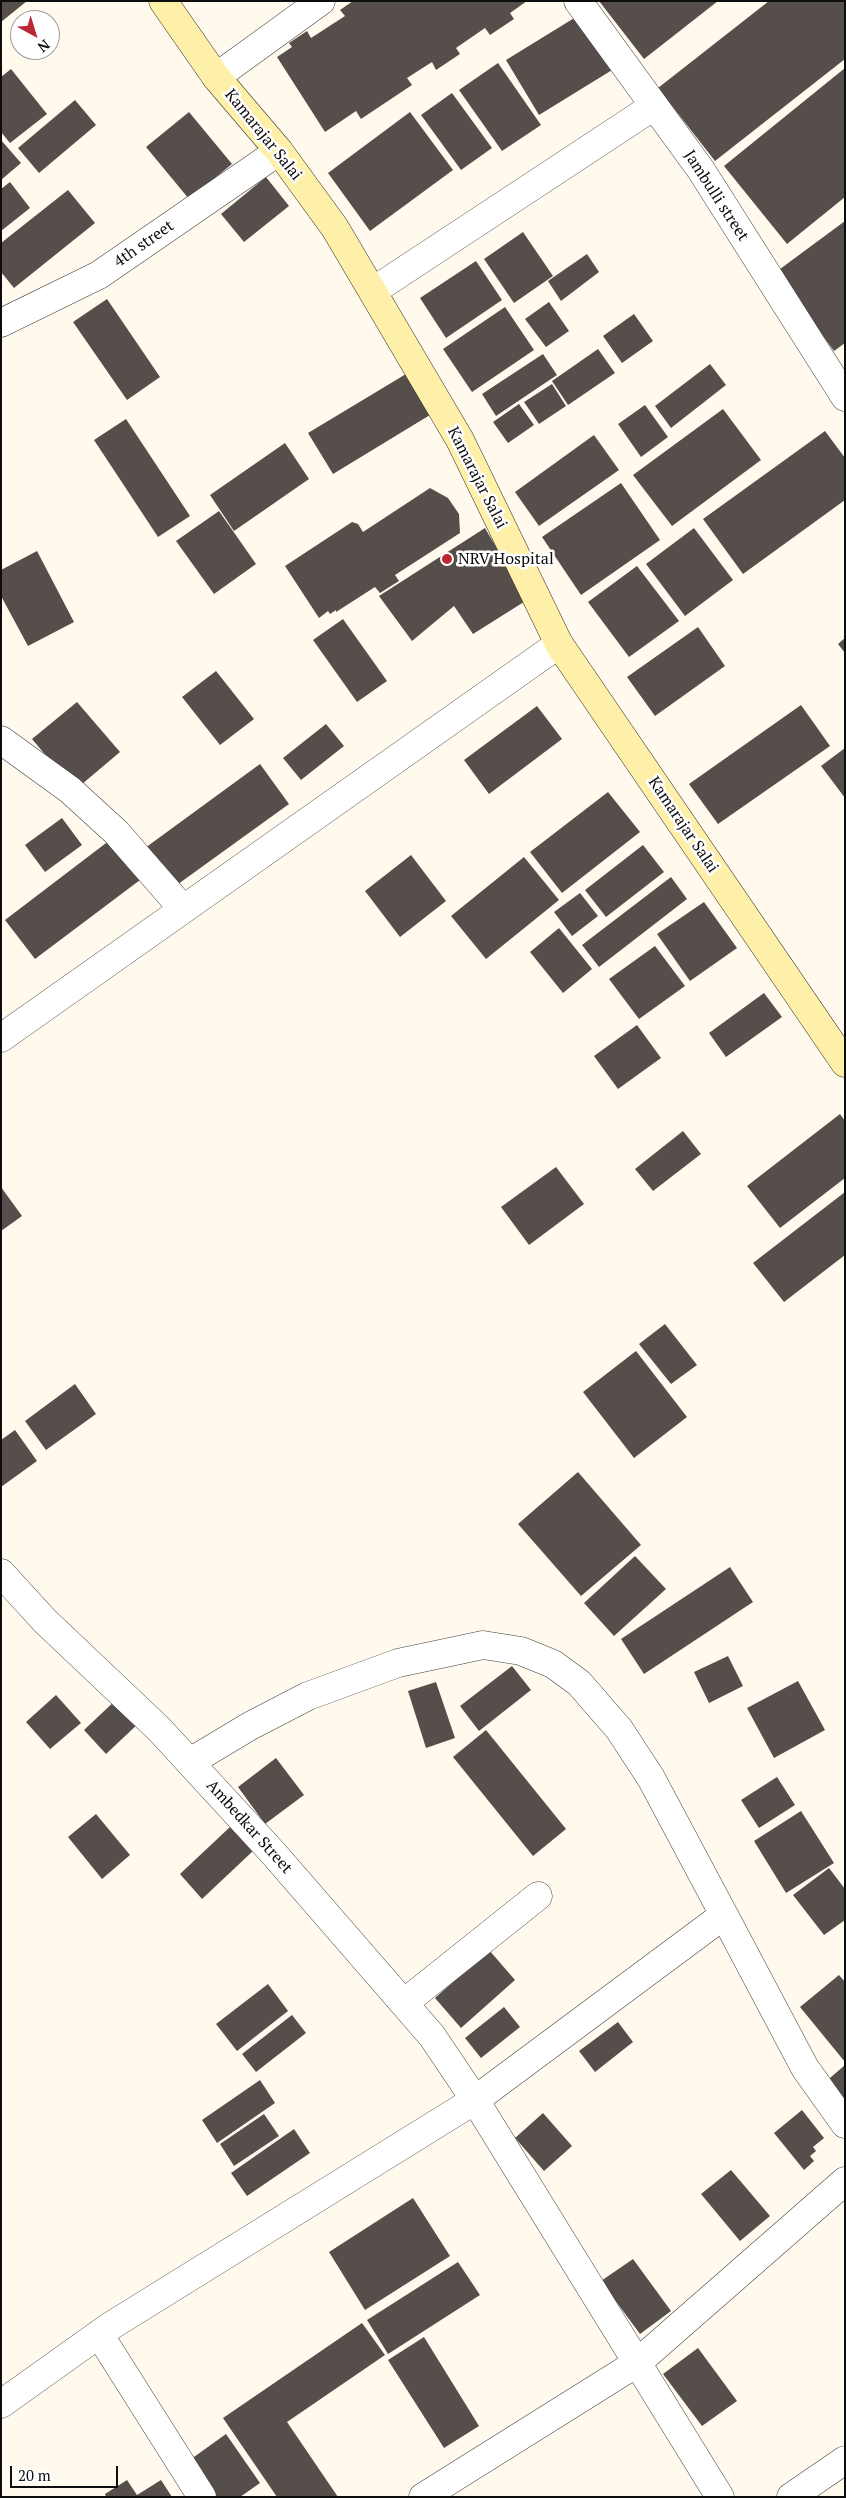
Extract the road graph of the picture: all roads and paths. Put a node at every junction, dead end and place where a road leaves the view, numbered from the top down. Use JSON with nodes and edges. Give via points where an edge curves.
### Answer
{"nodes":[{"id":1,"x":163,"y":1,"type":"edge"},
{"id":2,"x":321,"y":1,"type":"edge"},
{"id":3,"x":578,"y":1,"type":"edge"},
{"id":4,"x":216,"y":77,"type":"junction"},
{"id":5,"x":654,"y":106,"type":"junction"},
{"id":6,"x":279,"y":151,"type":"junction"},
{"id":7,"x":373,"y":291,"type":"junction"},
{"id":8,"x":1,"y":323,"type":"edge"},
{"id":9,"x":845,"y":397,"type":"edge"},
{"id":10,"x":559,"y":644,"type":"junction"},
{"id":11,"x":1,"y":740,"type":"edge"},
{"id":12,"x":183,"y":909,"type":"junction"},
{"id":13,"x":1,"y":1038,"type":"edge"},
{"id":14,"x":845,"y":1063,"type":"edge"},
{"id":15,"x":1,"y":1573,"type":"edge"},
{"id":16,"x":190,"y":1762,"type":"junction"},
{"id":17,"x":538,"y":1896,"type":"dead end"},
{"id":18,"x":724,"y":1915,"type":"junction"},
{"id":19,"x":404,"y":2003,"type":"junction"},
{"id":20,"x":475,"y":2100,"type":"junction"},
{"id":21,"x":845,"y":2124,"type":"edge"},
{"id":22,"x":845,"y":2181,"type":"edge"},
{"id":23,"x":99,"y":2334,"type":"junction"},
{"id":24,"x":637,"y":2364,"type":"junction"},
{"id":25,"x":1,"y":2404,"type":"edge"},
{"id":26,"x":845,"y":2460,"type":"edge"},
{"id":27,"x":202,"y":2497,"type":"edge"},
{"id":28,"x":423,"y":2497,"type":"edge"},
{"id":29,"x":720,"y":2497,"type":"edge"},
{"id":30,"x":791,"y":2497,"type":"edge"}],
"edges":[{"from":1,"to":4,"type":"street","name":"Kamarajar Salai"},
{"from":2,"to":4,"type":"street"},
{"from":3,"to":5,"type":"street","name":"Jambulli street"},
{"from":4,"to":6,"type":"street","name":"Kamarajar Salai"},
{"from":5,"to":7,"type":"street"},
{"from":5,"to":9,"type":"street","name":"Jambulli street","via":[[701,170]]},
{"from":6,"to":7,"type":"street","name":"Kamarajar Salai","via":[[334,228]]},
{"from":6,"to":8,"type":"street","name":"4th street","via":[[99,275]]},
{"from":7,"to":10,"type":"street","name":"Kamarajar Salai","via":[[460,440]]},
{"from":10,"to":12,"type":"street"},
{"from":10,"to":14,"type":"street","name":"Kamarajar Salai"},
{"from":11,"to":12,"type":"street","via":[[70,790],[116,832]]},
{"from":12,"to":13,"type":"street"},
{"from":15,"to":16,"type":"street","name":"Ambedkar Street","via":[[45,1621]]},
{"from":16,"to":18,"type":"street","via":[[308,1696],[398,1663],[483,1645],[521,1651],[553,1664],[579,1682],[619,1729],[651,1778]]},
{"from":16,"to":19,"type":"street","name":"Ambedkar Street"},
{"from":17,"to":19,"type":"street"},
{"from":18,"to":20,"type":"street"},
{"from":18,"to":21,"type":"street","via":[[805,2068]]},
{"from":19,"to":20,"type":"street","name":"Ambedkar Street","via":[[432,2036]]},
{"from":20,"to":23,"type":"street"},
{"from":20,"to":24,"type":"street","name":"Ambedkar Street"},
{"from":22,"to":24,"type":"street"},
{"from":23,"to":25,"type":"street"},
{"from":23,"to":27,"type":"street"},
{"from":24,"to":28,"type":"street"},
{"from":24,"to":29,"type":"street","name":"Ambedkar Street"},
{"from":26,"to":30,"type":"street"}]}
